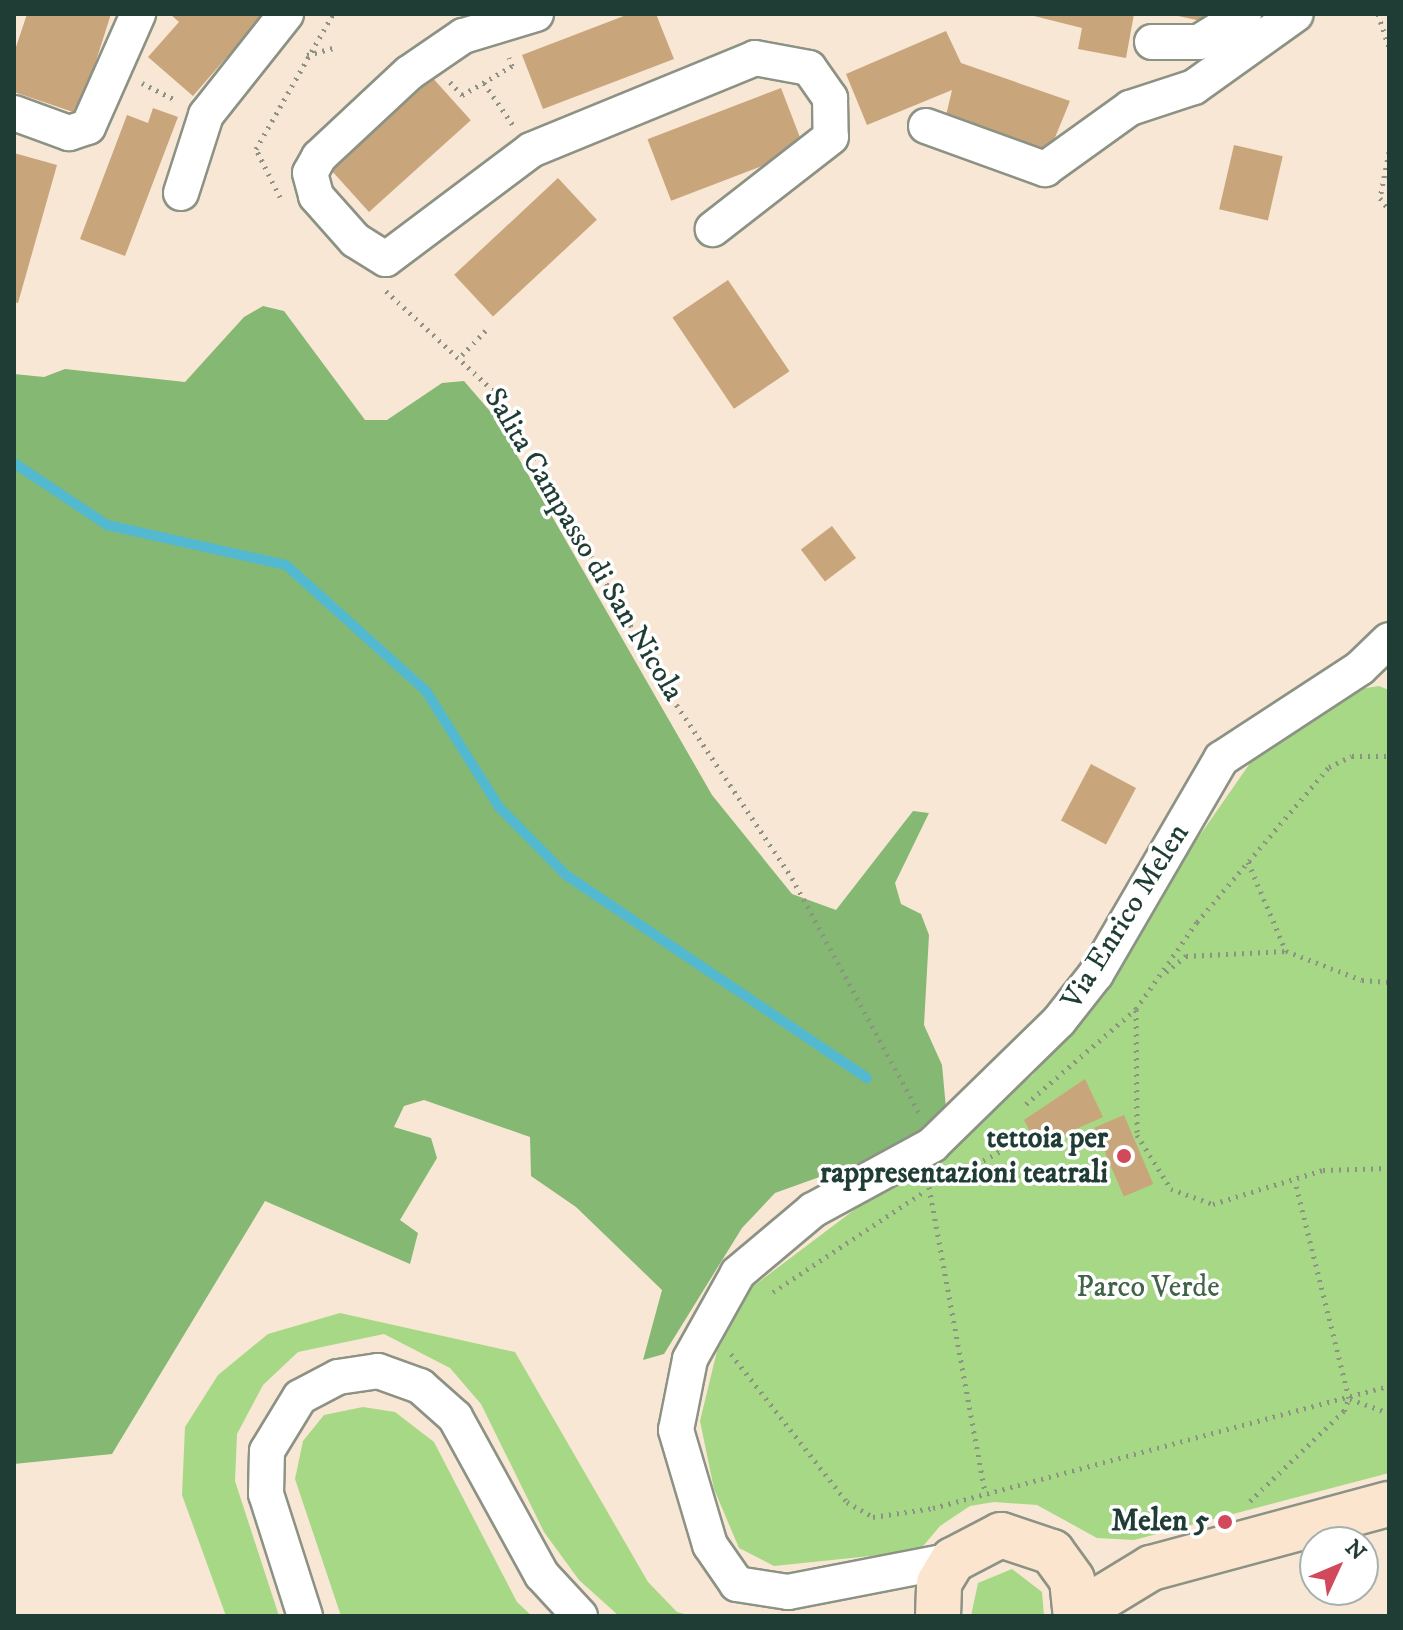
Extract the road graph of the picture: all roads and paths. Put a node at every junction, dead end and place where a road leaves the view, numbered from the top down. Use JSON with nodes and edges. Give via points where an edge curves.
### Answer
{"nodes":[{"id":1,"x":138,"y":14,"type":"edge"},
{"id":2,"x":286,"y":14,"type":"edge"},
{"id":3,"x":333,"y":14,"type":"edge"},
{"id":4,"x":536,"y":14,"type":"edge"},
{"id":5,"x":1244,"y":14,"type":"edge"},
{"id":6,"x":1296,"y":14,"type":"edge"},
{"id":7,"x":1378,"y":14,"type":"edge"},
{"id":8,"x":1152,"y":42,"type":"dead end"},
{"id":9,"x":336,"y":47,"type":"dead end"},
{"id":10,"x":1389,"y":47,"type":"edge"},
{"id":11,"x":307,"y":55,"type":"junction"},
{"id":12,"x":512,"y":66,"type":"dead end"},
{"id":13,"x":132,"y":79,"type":"dead end"},
{"id":14,"x":484,"y":83,"type":"junction"},
{"id":15,"x":462,"y":95,"type":"dead end"},
{"id":16,"x":14,"y":113,"type":"edge"},
{"id":17,"x":206,"y":115,"type":"junction"},
{"id":18,"x":926,"y":126,"type":"dead end"},
{"id":19,"x":531,"y":150,"type":"junction"},
{"id":20,"x":1389,"y":153,"type":"edge"},
{"id":21,"x":181,"y":193,"type":"dead end"},
{"id":22,"x":284,"y":200,"type":"dead end"},
{"id":23,"x":1389,"y":210,"type":"edge"},
{"id":24,"x":713,"y":229,"type":"dead end"},
{"id":25,"x":375,"y":283,"type":"dead end"},
{"id":26,"x":487,"y":329,"type":"dead end"},
{"id":27,"x":462,"y":355,"type":"junction"},
{"id":28,"x":1389,"y":640,"type":"edge"},
{"id":29,"x":1248,"y":861,"type":"dead end"},
{"id":30,"x":1286,"y":951,"type":"junction"},
{"id":31,"x":1165,"y":972,"type":"dead end"},
{"id":32,"x":1389,"y":982,"type":"edge"},
{"id":33,"x":1136,"y":1009,"type":"dead end"},
{"id":34,"x":908,"y":1086,"type":"dead end"},
{"id":35,"x":1014,"y":1144,"type":"dead end"},
{"id":36,"x":1389,"y":1168,"type":"edge"},
{"id":37,"x":1295,"y":1182,"type":"junction"},
{"id":38,"x":925,"y":1191,"type":"junction"},
{"id":39,"x":757,"y":1302,"type":"dead end"},
{"id":40,"x":725,"y":1342,"type":"dead end"},
{"id":41,"x":1389,"y":1386,"type":"edge"},
{"id":42,"x":1349,"y":1398,"type":"junction"},
{"id":43,"x":1389,"y":1413,"type":"edge"},
{"id":44,"x":985,"y":1493,"type":"junction"},
{"id":45,"x":1389,"y":1504,"type":"edge"},
{"id":46,"x":993,"y":1537,"type":"junction"},
{"id":47,"x":1255,"y":1539,"type":"junction"},
{"id":48,"x":1052,"y":1552,"type":"junction"},
{"id":49,"x":953,"y":1560,"type":"junction"},
{"id":50,"x":1151,"y":1568,"type":"junction"},
{"id":51,"x":932,"y":1612,"type":"edge"},
{"id":52,"x":1076,"y":1615,"type":"edge"},
{"id":53,"x":305,"y":1616,"type":"edge"},
{"id":54,"x":580,"y":1616,"type":"edge"}],
"edges":[{"from":1,"to":16,"type":"street","via":[[88,127],[69,133]]},
{"from":2,"to":17,"type":"street"},
{"from":3,"to":11,"type":"path"},
{"from":4,"to":19,"type":"street","via":[[435,52],[319,157],[310,173],[316,196],[355,240],[386,259]]},
{"from":5,"to":8,"type":"street","via":[[1199,42]]},
{"from":6,"to":18,"type":"street","via":[[1194,87],[1130,108],[1045,169]]},
{"from":7,"to":10,"type":"path"},
{"from":9,"to":11,"type":"path"},
{"from":11,"to":22,"type":"path","via":[[256,149],[260,168]]},
{"from":12,"to":14,"type":"path"},
{"from":13,"to":17,"type":"path","via":[[143,74],[142,83]]},
{"from":14,"to":15,"type":"path"},
{"from":14,"to":19,"type":"path"},
{"from":17,"to":21,"type":"street"},
{"from":19,"to":24,"type":"street","via":[[732,65],[793,59],[825,87],[835,116],[831,137]]},
{"from":20,"to":23,"type":"path","via":[[1380,198]]},
{"from":25,"to":27,"type":"path","name":"Salita Campasso di San Nicola"},
{"from":26,"to":27,"type":"path"},
{"from":27,"to":34,"type":"path","name":"Salita Campasso di San Nicola","via":[[514,419],[672,698],[792,878]]},
{"from":28,"to":49,"type":"street","name":"Via Enrico Melen","via":[[1360,668],[1221,759],[1096,974],[1059,1021],[932,1145],[813,1210],[738,1273],[681,1382],[676,1430],[710,1545],[737,1584],[788,1592]]},
{"from":29,"to":30,"type":"path"},
{"from":30,"to":31,"type":"path","via":[[1186,956]]},
{"from":30,"to":32,"type":"path","via":[[1362,980]]},
{"from":33,"to":37,"type":"path","via":[[1132,1111],[1158,1177],[1213,1204]]},
{"from":35,"to":38,"type":"path"},
{"from":36,"to":37,"type":"path","via":[[1356,1164]]},
{"from":37,"to":42,"type":"path"},
{"from":38,"to":39,"type":"path"},
{"from":38,"to":44,"type":"path"},
{"from":40,"to":44,"type":"path","via":[[862,1513],[893,1517]]},
{"from":41,"to":42,"type":"path"},
{"from":42,"to":43,"type":"path"},
{"from":42,"to":44,"type":"path"},
{"from":42,"to":47,"type":"path","via":[[1344,1411],[1245,1505]]},
{"from":44,"to":46,"type":"path"},
{"from":45,"to":47,"type":"street"},
{"from":46,"to":48,"type":"street","via":[[1028,1538]]},
{"from":46,"to":49,"type":"street"},
{"from":47,"to":50,"type":"street"},
{"from":48,"to":50,"type":"street"},
{"from":48,"to":52,"type":"street","via":[[1072,1580]]},
{"from":49,"to":51,"type":"street"},
{"from":50,"to":52,"type":"street"},
{"from":53,"to":54,"type":"street","via":[[266,1494],[267,1451],[300,1397],[338,1377],[378,1371],[420,1386],[455,1417],[542,1575]]}]}
